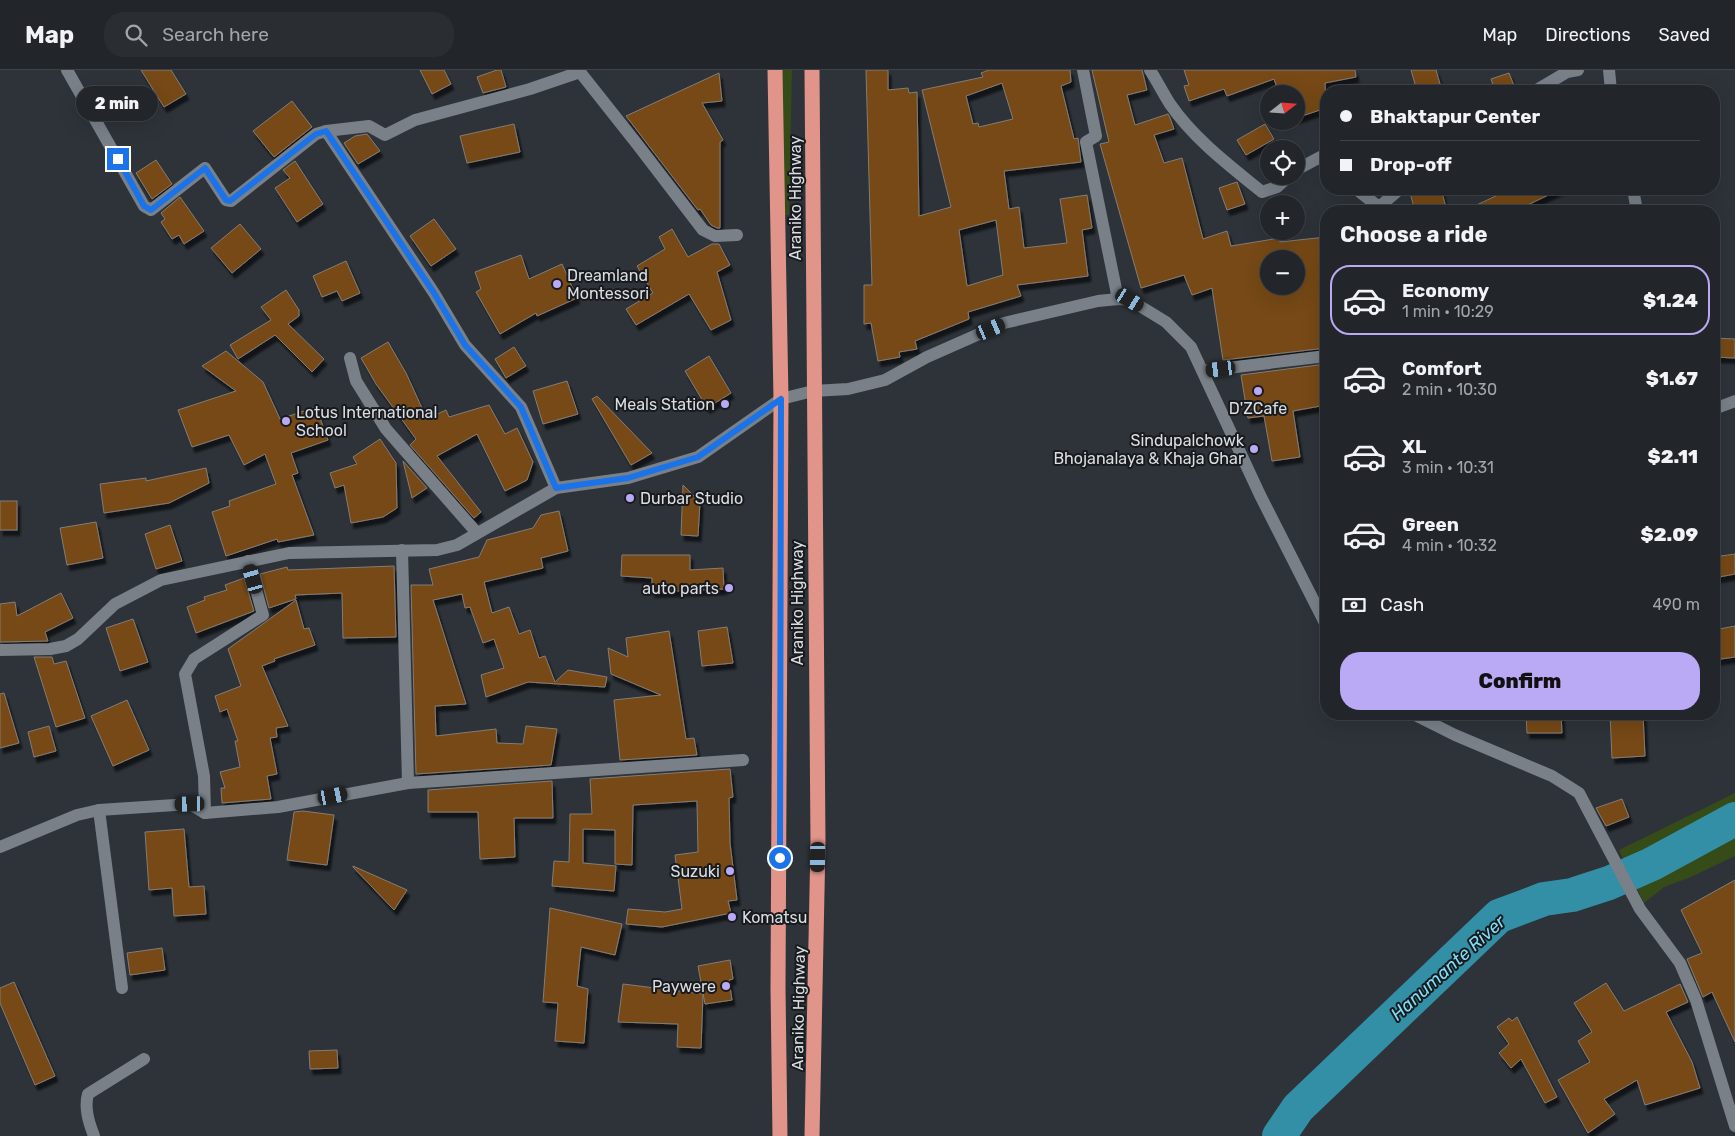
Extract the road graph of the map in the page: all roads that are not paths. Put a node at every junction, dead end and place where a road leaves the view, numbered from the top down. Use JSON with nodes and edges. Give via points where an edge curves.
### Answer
{"nodes":[{"id":1,"x":67,"y":70,"type":"edge"},
{"id":2,"x":775,"y":70,"type":"edge"},
{"id":3,"x":812,"y":70,"type":"edge"},
{"id":4,"x":1083,"y":70,"type":"edge"},
{"id":5,"x":1150,"y":70,"type":"edge"},
{"id":6,"x":1578,"y":70,"type":"edge"},
{"id":7,"x":1609,"y":70,"type":"edge"},
{"id":8,"x":1545,"y":85,"type":"edge"},
{"id":9,"x":1611,"y":85,"type":"edge"},
{"id":10,"x":326,"y":131,"type":"junction"},
{"id":11,"x":1320,"y":161,"type":"edge"},
{"id":12,"x":1305,"y":166,"type":"edge"},
{"id":13,"x":1279,"y":185,"type":"edge"},
{"id":14,"x":1364,"y":195,"type":"edge"},
{"id":15,"x":1393,"y":195,"type":"edge"},
{"id":16,"x":1376,"y":205,"type":"edge"},
{"id":17,"x":1381,"y":205,"type":"edge"},
{"id":18,"x":737,"y":235,"type":"dead end"},
{"id":19,"x":1118,"y":299,"type":"junction"},
{"id":20,"x":1320,"y":357,"type":"edge"},
{"id":21,"x":350,"y":358,"type":"dead end"},
{"id":22,"x":1203,"y":371,"type":"junction"},
{"id":23,"x":813,"y":391,"type":"junction"},
{"id":24,"x":781,"y":399,"type":"junction"},
{"id":25,"x":1735,"y":401,"type":"edge"},
{"id":26,"x":1720,"y":407,"type":"edge"},
{"id":27,"x":556,"y":488,"type":"junction"},
{"id":28,"x":477,"y":533,"type":"junction"},
{"id":29,"x":402,"y":550,"type":"junction"},
{"id":30,"x":248,"y":561,"type":"junction"},
{"id":31,"x":1320,"y":613,"type":"edge"},
{"id":32,"x":0,"y":650,"type":"edge"},
{"id":33,"x":1426,"y":720,"type":"edge"},
{"id":34,"x":743,"y":760,"type":"dead end"},
{"id":35,"x":408,"y":783,"type":"junction"},
{"id":36,"x":99,"y":810,"type":"junction"},
{"id":37,"x":205,"y":813,"type":"junction"},
{"id":38,"x":0,"y":847,"type":"edge"},
{"id":39,"x":122,"y":988,"type":"dead end"},
{"id":40,"x":144,"y":1059,"type":"dead end"},
{"id":41,"x":1735,"y":1126,"type":"edge"},
{"id":42,"x":812,"y":1135,"type":"edge"},
{"id":43,"x":94,"y":1136,"type":"edge"},
{"id":44,"x":780,"y":1136,"type":"edge"}],
"edges":[{"from":1,"to":10,"type":"street","via":[[144,206],[151,210],[205,168],[226,200],[230,201],[316,134]]},
{"from":2,"to":24,"type":"highway","name":"Araniko Highway"},
{"from":3,"to":23,"type":"highway","name":"Araniko Highway"},
{"from":4,"to":19,"type":"street","via":[[1096,136],[1086,142]]},
{"from":5,"to":13,"type":"street","via":[[1170,104],[1227,164],[1262,192]]},
{"from":6,"to":8,"type":"street","via":[[1567,72]]},
{"from":7,"to":9,"type":"street"},
{"from":10,"to":18,"type":"street","via":[[369,126],[385,135],[415,120],[538,87],[580,72],[703,230],[715,236]]},
{"from":10,"to":27,"type":"street","via":[[465,345],[521,407]]},
{"from":11,"to":12,"type":"street"},
{"from":14,"to":16,"type":"street"},
{"from":15,"to":17,"type":"street"},
{"from":19,"to":22,"type":"street","via":[[1130,300],[1178,331]]},
{"from":19,"to":23,"type":"street","via":[[1004,323],[927,357],[885,380],[848,389]]},
{"from":20,"to":22,"type":"street"},
{"from":21,"to":28,"type":"street","via":[[356,381],[386,429]]},
{"from":22,"to":31,"type":"street","via":[[1260,495]]},
{"from":23,"to":24,"type":"street"},
{"from":23,"to":42,"type":"highway","name":"Araniko Highway","via":[[818,843]]},
{"from":24,"to":27,"type":"street","via":[[698,457],[628,478]]},
{"from":24,"to":44,"type":"highway","name":"Araniko Highway"},
{"from":25,"to":26,"type":"street"},
{"from":27,"to":28,"type":"street"},
{"from":28,"to":29,"type":"street","via":[[457,545],[437,550]]},
{"from":29,"to":30,"type":"street","via":[[289,553]]},
{"from":29,"to":35,"type":"street"},
{"from":30,"to":32,"type":"street","via":[[161,580],[116,604],[66,646]]},
{"from":30,"to":37,"type":"street","via":[[263,615],[194,659],[185,674],[204,776]]},
{"from":33,"to":41,"type":"street","via":[[1568,784],[1579,793],[1640,909],[1680,963],[1696,1000]]},
{"from":34,"to":35,"type":"street"},
{"from":35,"to":37,"type":"street","via":[[278,806]]},
{"from":36,"to":37,"type":"street","via":[[190,804]]},
{"from":36,"to":38,"type":"street","via":[[77,815]]},
{"from":36,"to":39,"type":"street"},
{"from":40,"to":43,"type":"street","via":[[88,1094],[88,1118]]}]}
